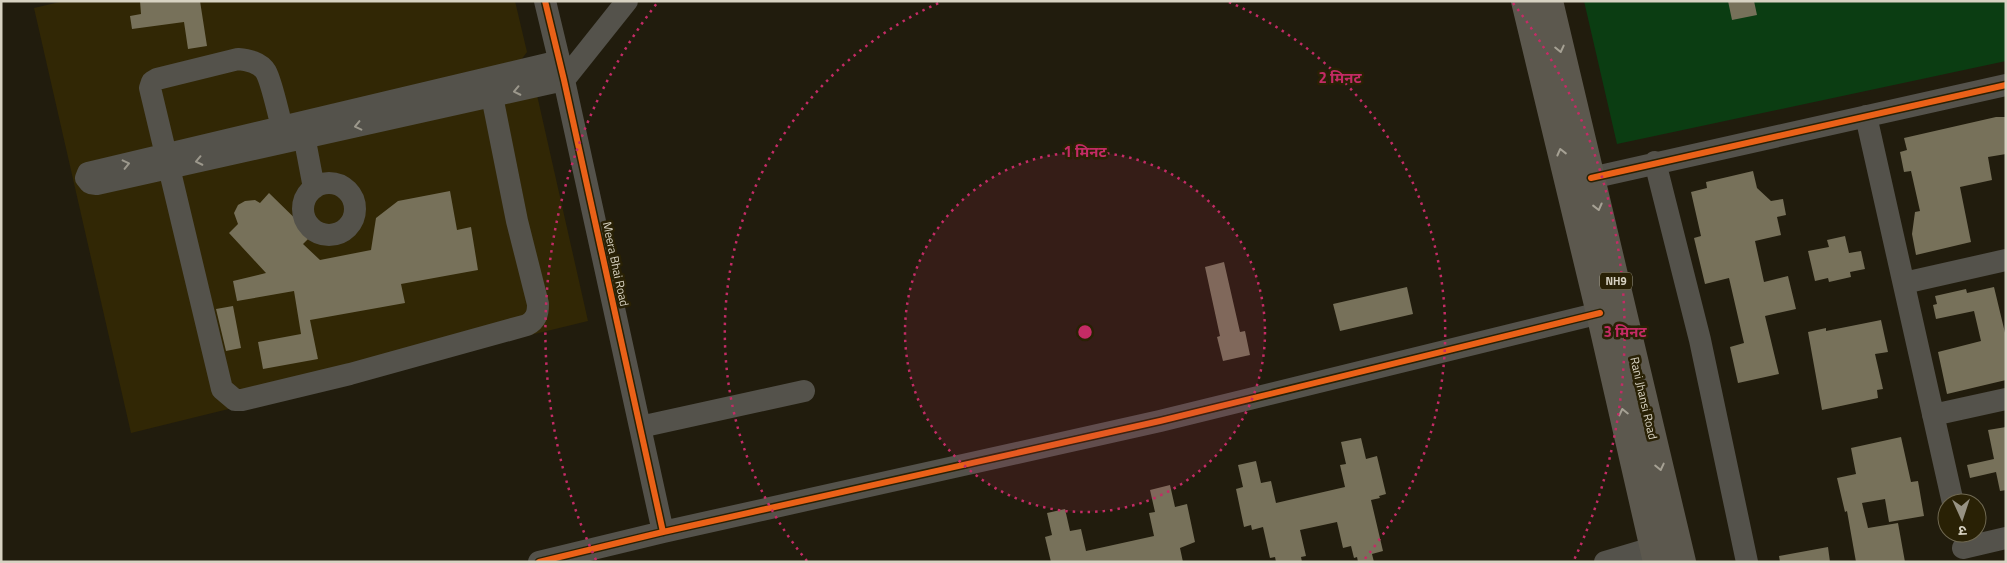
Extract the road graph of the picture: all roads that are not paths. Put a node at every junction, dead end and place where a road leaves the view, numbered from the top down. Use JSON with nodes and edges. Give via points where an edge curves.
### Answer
{"nodes":[{"id":1,"x":545,"y":1,"type":"edge"},
{"id":2,"x":627,"y":1,"type":"edge"},
{"id":3,"x":1525,"y":1,"type":"edge"},
{"id":4,"x":1549,"y":1,"type":"edge"},
{"id":5,"x":562,"y":70,"type":"junction"},
{"id":6,"x":2006,"y":85,"type":"edge"},
{"id":7,"x":490,"y":87,"type":"junction"},
{"id":8,"x":1866,"y":116,"type":"junction"},
{"id":9,"x":297,"y":131,"type":"junction"},
{"id":10,"x":168,"y":161,"type":"junction"},
{"id":11,"x":1656,"y":162,"type":"junction"},
{"id":12,"x":1591,"y":178,"type":"junction"},
{"id":13,"x":321,"y":185,"type":"dead end"},
{"id":14,"x":2006,"y":260,"type":"edge"},
{"id":15,"x":1904,"y":283,"type":"junction"},
{"id":16,"x":1600,"y":312,"type":"junction"},
{"id":17,"x":804,"y":391,"type":"dead end"},
{"id":18,"x":2006,"y":399,"type":"edge"},
{"id":19,"x":1933,"y":415,"type":"junction"},
{"id":20,"x":640,"y":427,"type":"junction"},
{"id":21,"x":1951,"y":493,"type":"edge"},
{"id":22,"x":663,"y":532,"type":"junction"},
{"id":23,"x":2006,"y":538,"type":"edge"},
{"id":24,"x":1963,"y":547,"type":"edge"},
{"id":25,"x":1668,"y":553,"type":"edge"},
{"id":26,"x":563,"y":559,"type":"edge"},
{"id":27,"x":539,"y":562,"type":"edge"},
{"id":28,"x":1605,"y":562,"type":"edge"},
{"id":29,"x":1747,"y":562,"type":"edge"}],
"edges":[{"from":1,"to":5,"type":"street","name":"Meera Bhai Road"},
{"from":2,"to":5,"type":"street"},
{"from":16,"to":3,"type":"highway","name":"Rani Jhansi Road","number":"NH9","one_way":true},
{"from":4,"to":12,"type":"highway","name":"Rani Jhansi Road","number":"NH9","one_way":true},
{"from":5,"to":7,"type":"street"},
{"from":5,"to":20,"type":"street","name":"Meera Bhai Road"},
{"from":6,"to":8,"type":"street"},
{"from":7,"to":9,"type":"street"},
{"from":7,"to":10,"type":"street","via":[[517,221],[538,304],[533,322],[350,374],[242,400],[235,400],[222,389]]},
{"from":8,"to":11,"type":"street"},
{"from":8,"to":15,"type":"street"},
{"from":9,"to":10,"type":"street"},
{"from":9,"to":10,"type":"street","via":[[266,72],[258,64],[238,59],[152,82],[150,88]]},
{"from":9,"to":13,"type":"street"},
{"from":11,"to":12,"type":"street"},
{"from":11,"to":29,"type":"street","via":[[1700,340]]},
{"from":12,"to":25,"type":"highway","name":"Rani Jhansi Road","number":"NH9","one_way":true},
{"from":14,"to":15,"type":"street"},
{"from":15,"to":19,"type":"street"},
{"from":16,"to":22,"type":"street","via":[[1160,421]]},
{"from":25,"to":16,"type":"highway","name":"Rani Jhansi Road","number":"NH9","one_way":true},
{"from":17,"to":20,"type":"street"},
{"from":18,"to":19,"type":"street"},
{"from":19,"to":21,"type":"street"},
{"from":20,"to":22,"type":"street","name":"Meera Bhai Road"},
{"from":22,"to":26,"type":"street"},
{"from":23,"to":24,"type":"street"},
{"from":25,"to":28,"type":"street"},
{"from":26,"to":27,"type":"street"}]}
